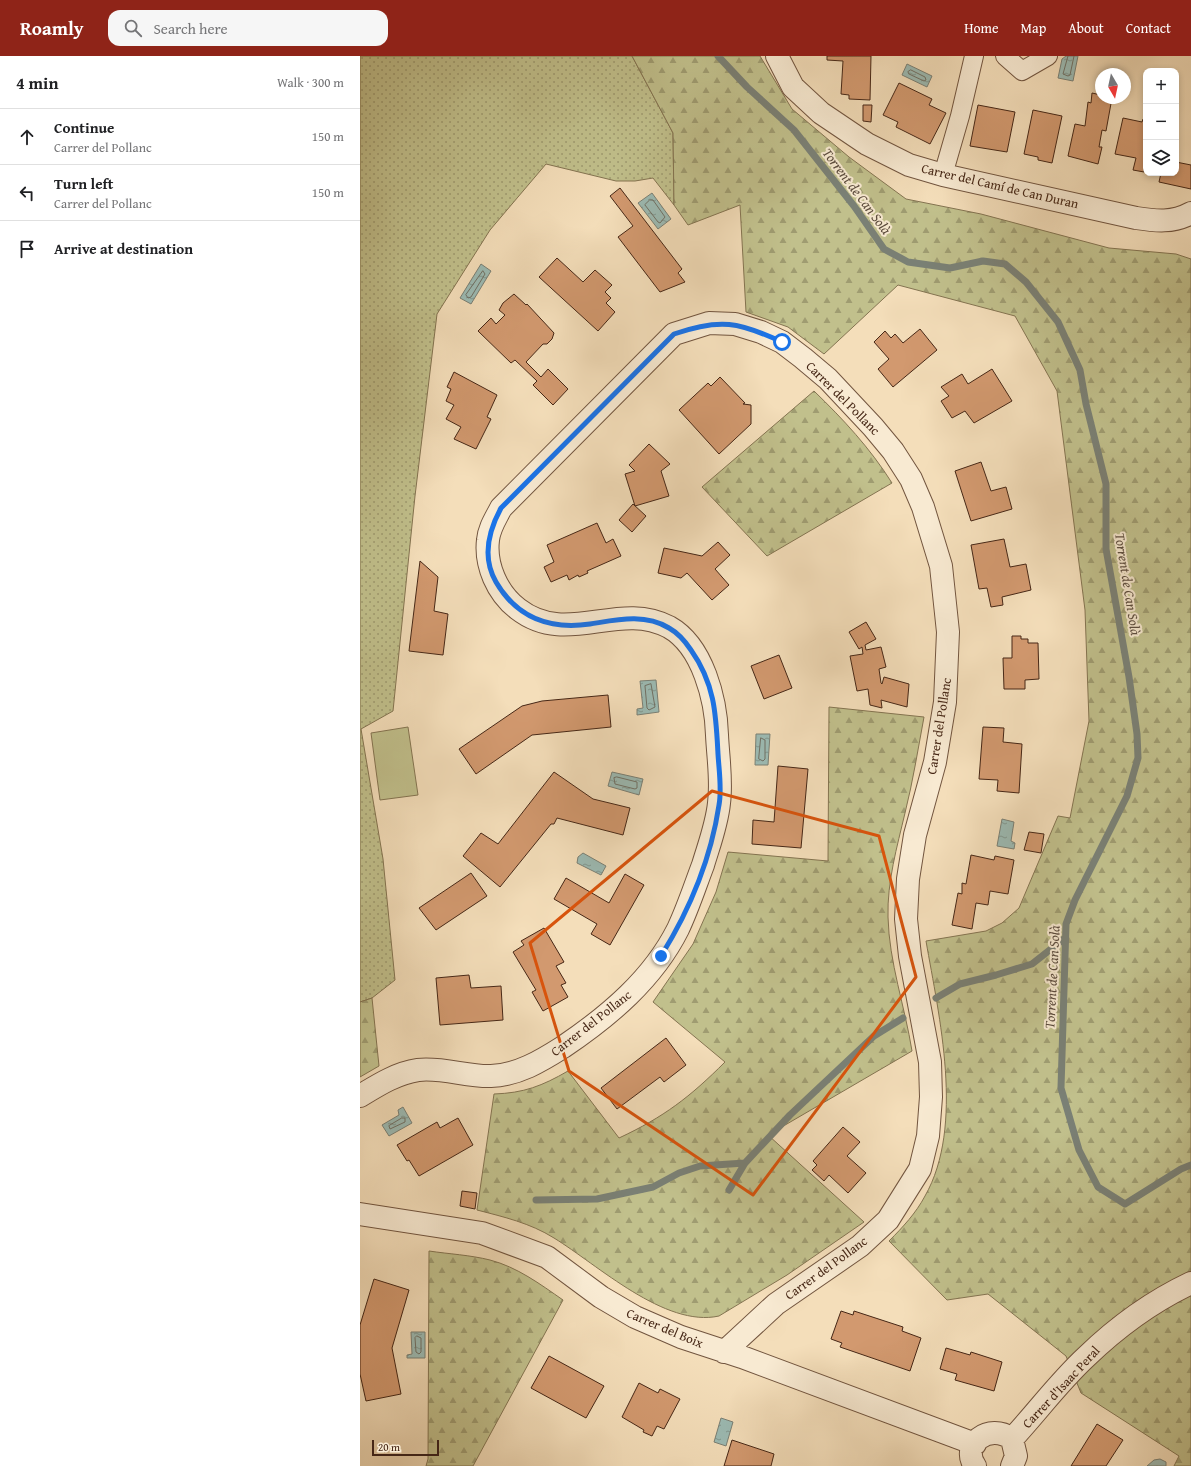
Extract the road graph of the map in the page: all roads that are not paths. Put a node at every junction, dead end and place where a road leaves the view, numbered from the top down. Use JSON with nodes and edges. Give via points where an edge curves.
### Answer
{"nodes":[{"id":1,"x":777,"y":56,"type":"edge"},
{"id":2,"x":974,"y":56,"type":"edge"},
{"id":3,"x":1005,"y":56,"type":"edge"},
{"id":4,"x":1048,"y":56,"type":"edge"},
{"id":5,"x":943,"y":175,"type":"junction"},
{"id":6,"x":1191,"y":213,"type":"edge"},
{"id":7,"x":360,"y":1096,"type":"edge"},
{"id":8,"x":360,"y":1214,"type":"edge"},
{"id":9,"x":1191,"y":1283,"type":"edge"},
{"id":10,"x":724,"y":1352,"type":"junction"},
{"id":11,"x":1012,"y":1439,"type":"junction"},
{"id":12,"x":974,"y":1444,"type":"junction"},
{"id":13,"x":975,"y":1466,"type":"edge"},
{"id":14,"x":1012,"y":1466,"type":"edge"}],
"edges":[{"from":1,"to":5,"type":"street","name":"Carrer del Camí de Can Duran","via":[[793,87],[821,113],[888,155],[909,165]]},
{"from":2,"to":5,"type":"street"},
{"from":3,"to":4,"type":"street","via":[[1022,71]]},
{"from":5,"to":6,"type":"street","name":"Carrer del Camí de Can Duran","via":[[1136,218],[1164,221],[1182,218]]},
{"from":7,"to":10,"type":"street","name":"Carrer del Pollanc","via":[[388,1080],[418,1070],[490,1076],[533,1065],[565,1045],[623,1001],[645,978],[677,930],[706,855],[719,803],[717,719],[708,678],[684,641],[668,627],[651,621],[631,617],[566,626],[533,619],[516,607],[501,591],[492,576],[488,539],[501,508],[674,334],[709,323],[735,324],[782,342],[828,379],[893,451],[911,480],[923,507],[941,566],[948,632],[945,702],[934,762],[915,835],[908,879],[906,919],[910,956],[930,1062],[931,1097],[928,1136],[920,1169],[888,1220],[860,1246],[776,1304]]},
{"from":8,"to":10,"type":"street","name":"Carrer del Boix","via":[[482,1233],[499,1238],[547,1257],[601,1297],[635,1317]]},
{"from":9,"to":11,"type":"street","name":"Carrer d'Isaac Peral","via":[[1122,1326],[1086,1357]]},
{"from":10,"to":12,"type":"street","name":"Carrer del Boix"},
{"from":11,"to":12,"type":"street","via":[[1004,1434],[989,1433],[982,1435]]},
{"from":11,"to":14,"type":"street","via":[[1016,1456]]},
{"from":12,"to":13,"type":"street","via":[[971,1453]]}]}
